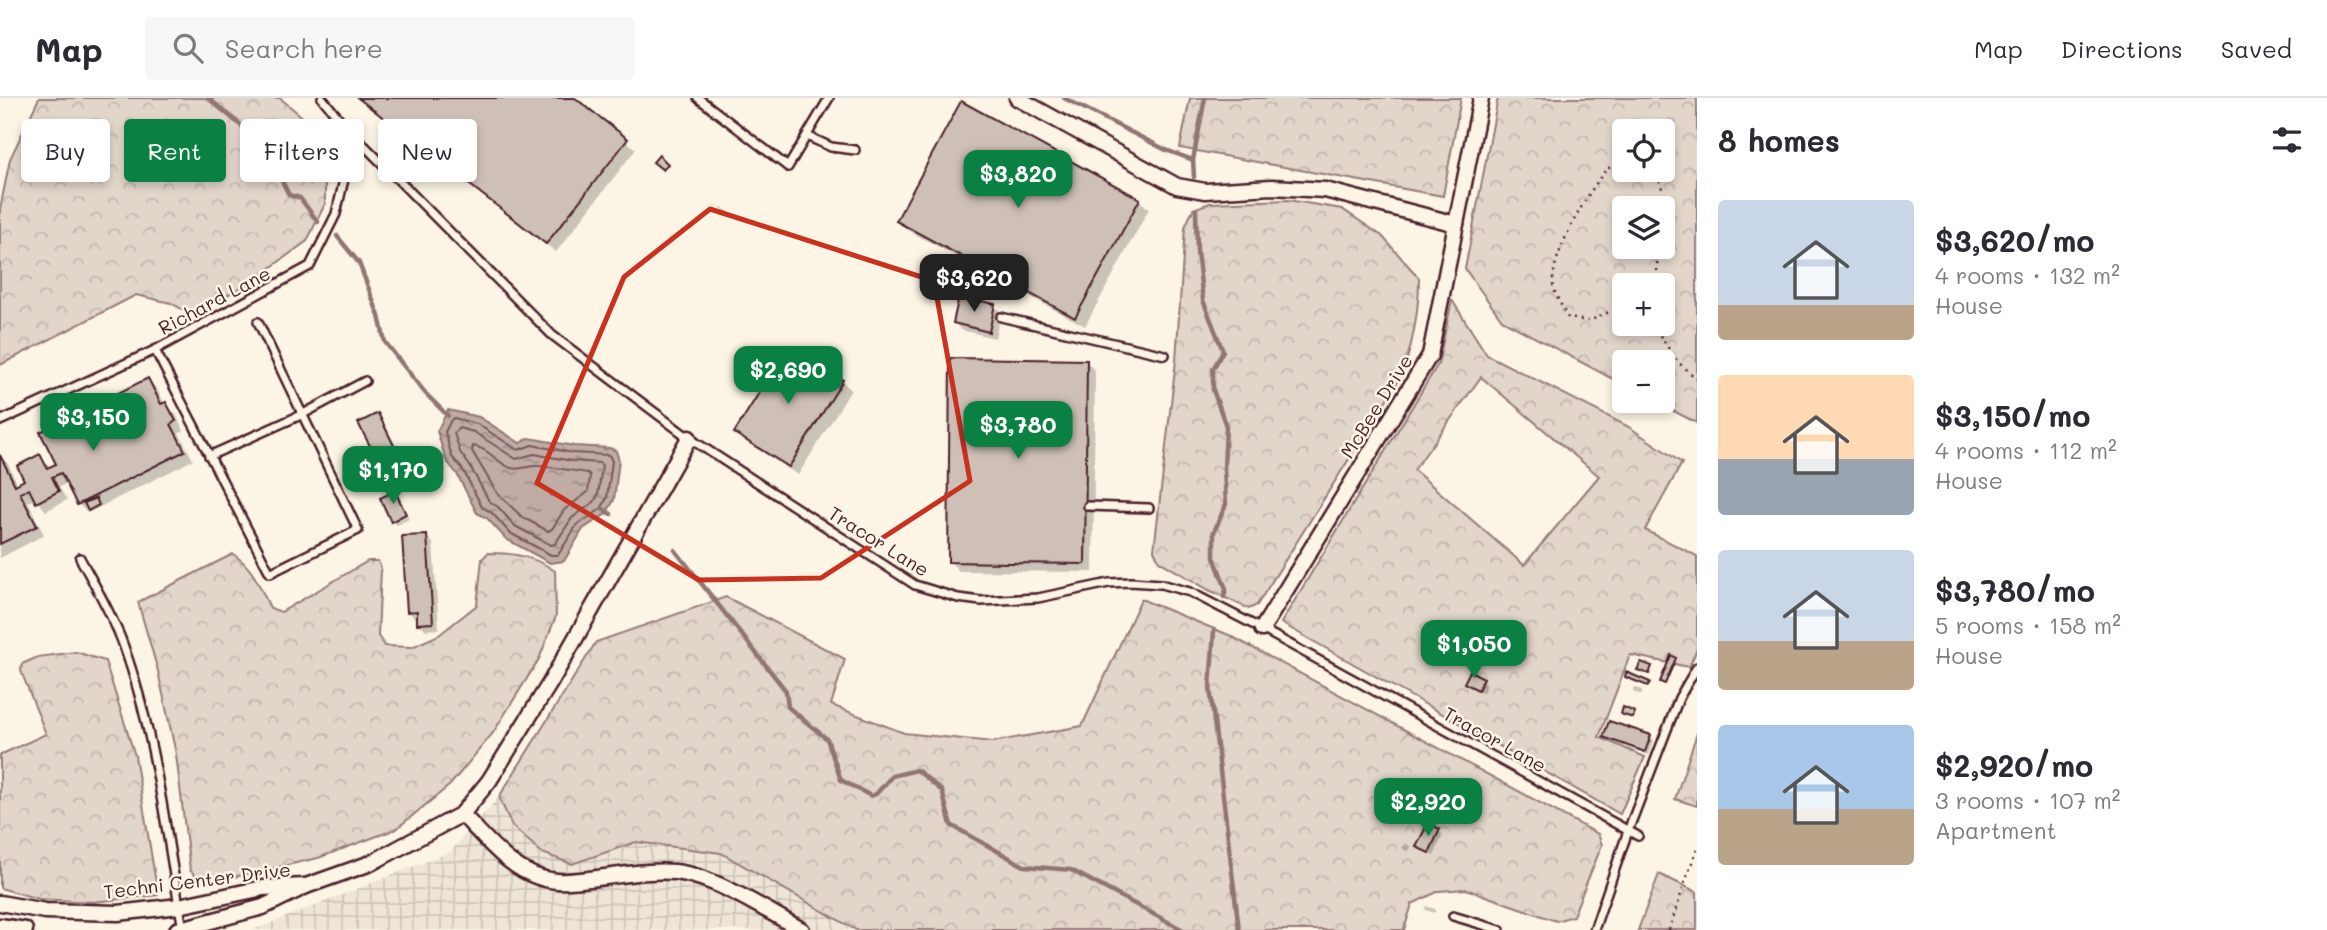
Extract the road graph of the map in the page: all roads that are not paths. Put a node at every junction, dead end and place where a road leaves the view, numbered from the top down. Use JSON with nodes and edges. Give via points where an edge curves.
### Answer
{"nodes":[{"id":1,"x":322,"y":98,"type":"edge"},
{"id":2,"x":698,"y":98,"type":"edge"},
{"id":3,"x":829,"y":98,"type":"edge"},
{"id":4,"x":1017,"y":98,"type":"edge"},
{"id":5,"x":1481,"y":98,"type":"edge"},
{"id":6,"x":340,"y":119,"type":"edge"},
{"id":7,"x":807,"y":136,"type":"junction"},
{"id":8,"x":364,"y":145,"type":"edge"},
{"id":9,"x":855,"y":149,"type":"dead end"},
{"id":10,"x":343,"y":182,"type":"edge"},
{"id":11,"x":1456,"y":224,"type":"junction"},
{"id":12,"x":1001,"y":317,"type":"dead end"},
{"id":13,"x":258,"y":322,"type":"dead end"},
{"id":14,"x":155,"y":350,"type":"junction"},
{"id":15,"x":1165,"y":355,"type":"dead end"},
{"id":16,"x":365,"y":381,"type":"dead end"},
{"id":17,"x":303,"y":414,"type":"junction"},
{"id":18,"x":0,"y":421,"type":"edge"},
{"id":19,"x":689,"y":438,"type":"junction"},
{"id":20,"x":209,"y":456,"type":"junction"},
{"id":21,"x":1088,"y":506,"type":"dead end"},
{"id":22,"x":1149,"y":508,"type":"dead end"},
{"id":23,"x":80,"y":558,"type":"dead end"},
{"id":24,"x":1262,"y":629,"type":"junction"},
{"id":25,"x":1697,"y":667,"type":"edge"},
{"id":26,"x":462,"y":814,"type":"junction"},
{"id":27,"x":1628,"y":831,"type":"junction"},
{"id":28,"x":1638,"y":836,"type":"dead end"},
{"id":29,"x":306,"y":886,"type":"junction"},
{"id":30,"x":0,"y":903,"type":"edge"},
{"id":31,"x":179,"y":906,"type":"junction"},
{"id":32,"x":1453,"y":916,"type":"dead end"},
{"id":33,"x":0,"y":926,"type":"edge"},
{"id":34,"x":25,"y":930,"type":"edge"},
{"id":35,"x":177,"y":930,"type":"edge"},
{"id":36,"x":183,"y":930,"type":"edge"},
{"id":37,"x":802,"y":930,"type":"edge"},
{"id":38,"x":1500,"y":930,"type":"edge"},
{"id":39,"x":1594,"y":930,"type":"edge"}],
"edges":[{"from":1,"to":6,"type":"lane","name":"Tracor Lane"},
{"from":2,"to":7,"type":"lane","via":[[788,167]]},
{"from":3,"to":7,"type":"lane"},
{"from":4,"to":11,"type":"street","via":[[1177,186],[1205,191],[1325,190]]},
{"from":5,"to":11,"type":"street","name":"McBee Drive"},
{"from":7,"to":9,"type":"lane","via":[[831,147]]},
{"from":8,"to":19,"type":"lane","name":"Tracor Lane","via":[[552,335]]},
{"from":10,"to":14,"type":"lane","name":"Richard Lane","via":[[336,214],[310,266]]},
{"from":11,"to":24,"type":"street","name":"McBee Drive","via":[[1430,355]]},
{"from":12,"to":15,"type":"lane"},
{"from":13,"to":17,"type":"lane"},
{"from":14,"to":18,"type":"lane","name":"Richard Lane"},
{"from":14,"to":20,"type":"lane"},
{"from":16,"to":17,"type":"lane"},
{"from":17,"to":20,"type":"lane"},
{"from":17,"to":20,"type":"lane","via":[[358,530],[270,573]]},
{"from":19,"to":24,"type":"lane","name":"Tracor Lane","via":[[903,578],[934,591],[958,598],[1008,601],[1109,583],[1161,584],[1190,592]]},
{"from":19,"to":26,"type":"street","via":[[550,683],[489,781]]},
{"from":21,"to":22,"type":"lane"},
{"from":23,"to":31,"type":"lane","via":[[122,642],[136,683]]},
{"from":24,"to":27,"type":"lane","name":"Tracor Lane"},
{"from":25,"to":27,"type":"lane","via":[[1679,698]]},
{"from":26,"to":29,"type":"street","via":[[371,863]]},
{"from":26,"to":37,"type":"street","via":[[502,855],[528,873],[554,881],[676,873],[712,884]]},
{"from":27,"to":28,"type":"lane","name":"Tracor Lane"},
{"from":27,"to":39,"type":"lane"},
{"from":29,"to":31,"type":"street","name":"Techni Center Drive","via":[[263,888]]},
{"from":29,"to":36,"type":"street","name":"Techni Center Drive","via":[[263,907]]},
{"from":30,"to":31,"type":"street","name":"Techni Center Drive","via":[[45,911],[118,913]]},
{"from":31,"to":36,"type":"lane"},
{"from":32,"to":38,"type":"lane"},
{"from":33,"to":34,"type":"street"},
{"from":35,"to":36,"type":"street","name":"Techni Center Drive"}]}
